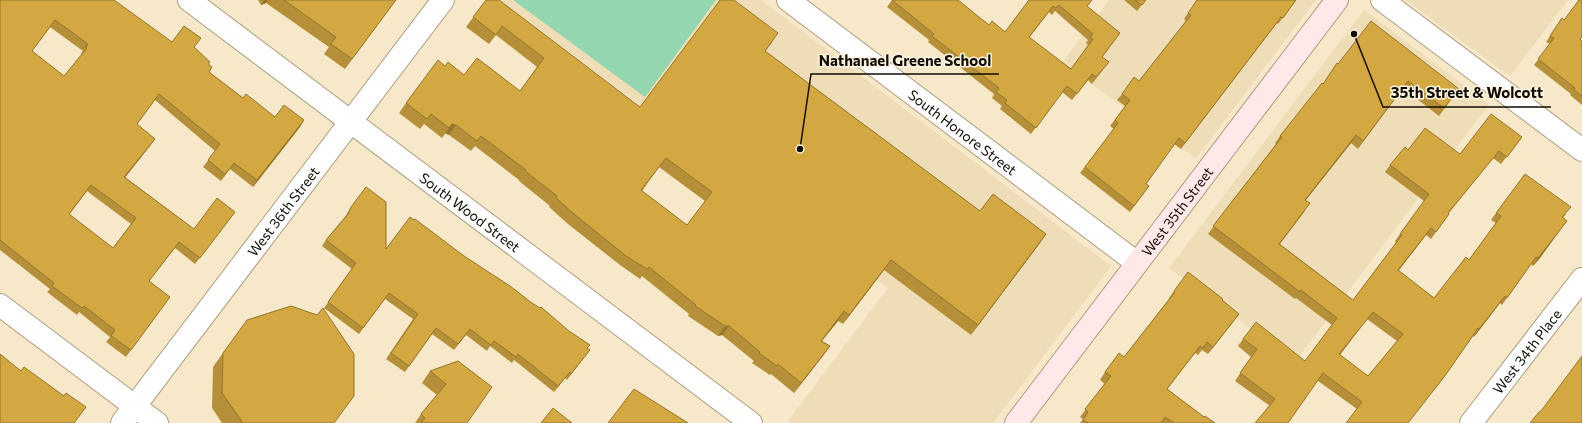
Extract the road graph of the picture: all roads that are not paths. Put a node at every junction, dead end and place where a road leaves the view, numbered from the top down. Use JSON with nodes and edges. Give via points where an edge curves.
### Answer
{"nodes":[{"id":1,"x":189,"y":0,"type":"edge"},
{"id":2,"x":443,"y":0,"type":"edge"},
{"id":3,"x":788,"y":0,"type":"edge"},
{"id":4,"x":1337,"y":0,"type":"edge"},
{"id":5,"x":1382,"y":0,"type":"edge"},
{"id":6,"x":351,"y":122,"type":"junction"},
{"id":7,"x":1582,"y":150,"type":"edge"},
{"id":8,"x":1137,"y":263,"type":"junction"},
{"id":9,"x":1582,"y":279,"type":"edge"},
{"id":10,"x":0,"y":305,"type":"edge"},
{"id":11,"x":129,"y":415,"type":"edge"},
{"id":12,"x":157,"y":423,"type":"edge"},
{"id":13,"x":751,"y":423,"type":"edge"},
{"id":14,"x":1016,"y":423,"type":"edge"},
{"id":15,"x":1472,"y":423,"type":"edge"}],
"edges":[{"from":1,"to":6,"type":"street","name":"South Wood Street"},
{"from":2,"to":6,"type":"street","name":"West 36th Street"},
{"from":3,"to":8,"type":"street","name":"South Honore Street"},
{"from":4,"to":8,"type":"main road","name":"West 35th Street"},
{"from":5,"to":7,"type":"street"},
{"from":6,"to":11,"type":"street","name":"West 36th Street"},
{"from":6,"to":13,"type":"street","name":"South Wood Street"},
{"from":8,"to":14,"type":"main road","name":"West 35th Street"},
{"from":9,"to":15,"type":"street","name":"West 34th Place"},
{"from":10,"to":11,"type":"street"},
{"from":11,"to":12,"type":"street"}]}
